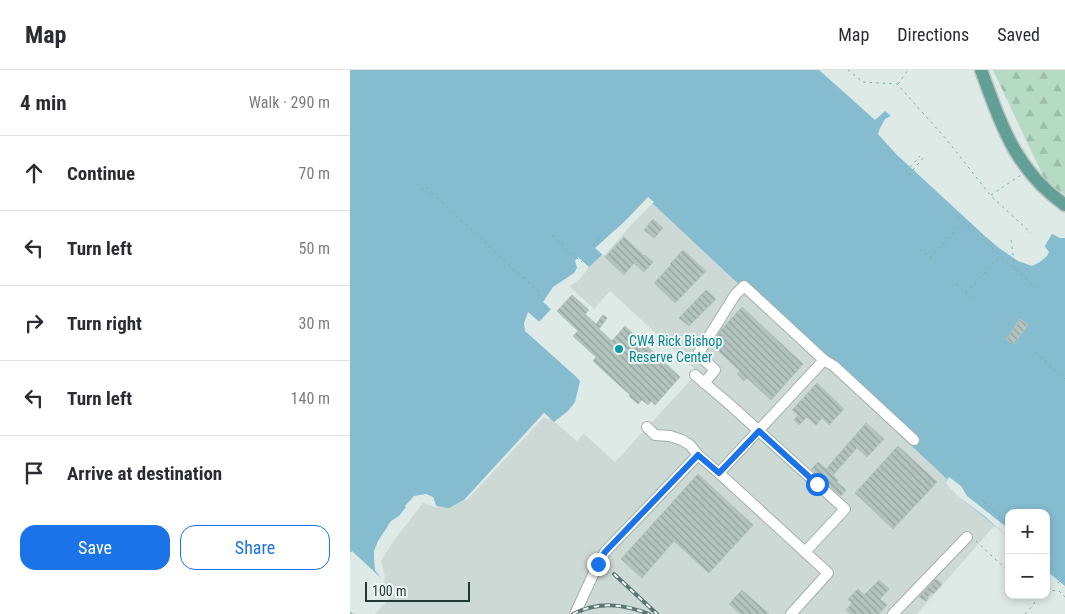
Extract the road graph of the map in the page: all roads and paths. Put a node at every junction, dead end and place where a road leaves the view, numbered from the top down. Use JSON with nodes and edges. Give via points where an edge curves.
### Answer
{"nodes":[{"id":1,"x":848,"y":70,"type":"edge"},
{"id":2,"x":908,"y":70,"type":"edge"},
{"id":3,"x":981,"y":70,"type":"edge"},
{"id":4,"x":897,"y":84,"type":"junction"},
{"id":5,"x":920,"y":156,"type":"dead end"},
{"id":6,"x":923,"y":158,"type":"dead end"},
{"id":7,"x":1027,"y":170,"type":"junction"},
{"id":8,"x":906,"y":172,"type":"dead end"},
{"id":9,"x":909,"y":175,"type":"dead end"},
{"id":10,"x":422,"y":190,"type":"dead end"},
{"id":11,"x":432,"y":194,"type":"dead end"},
{"id":12,"x":991,"y":196,"type":"junction"},
{"id":13,"x":443,"y":204,"type":"junction"},
{"id":14,"x":1065,"y":205,"type":"edge"},
{"id":15,"x":958,"y":217,"type":"dead end"},
{"id":16,"x":963,"y":222,"type":"junction"},
{"id":17,"x":1031,"y":233,"type":"dead end"},
{"id":18,"x":552,"y":235,"type":"dead end"},
{"id":19,"x":599,"y":238,"type":"dead end"},
{"id":20,"x":1011,"y":240,"type":"dead end"},
{"id":21,"x":593,"y":246,"type":"dead end"},
{"id":22,"x":566,"y":248,"type":"junction"},
{"id":23,"x":920,"y":249,"type":"dead end"},
{"id":24,"x":571,"y":252,"type":"dead end"},
{"id":25,"x":1000,"y":256,"type":"junction"},
{"id":26,"x":930,"y":258,"type":"junction"},
{"id":27,"x":582,"y":260,"type":"dead end"},
{"id":28,"x":939,"y":266,"type":"dead end"},
{"id":29,"x":1015,"y":269,"type":"junction"},
{"id":30,"x":519,"y":274,"type":"junction"},
{"id":31,"x":523,"y":278,"type":"dead end"},
{"id":32,"x":956,"y":284,"type":"dead end"},
{"id":33,"x":1036,"y":288,"type":"dead end"},
{"id":34,"x":966,"y":293,"type":"junction"},
{"id":35,"x":538,"y":298,"type":"dead end"},
{"id":36,"x":975,"y":301,"type":"dead end"},
{"id":37,"x":1035,"y":352,"type":"dead end"},
{"id":38,"x":824,"y":360,"type":"junction"},
{"id":39,"x":696,"y":375,"type":"dead end"},
{"id":40,"x":1065,"y":379,"type":"edge"},
{"id":41,"x":704,"y":383,"type":"junction"},
{"id":42,"x":647,"y":427,"type":"dead end"},
{"id":43,"x":759,"y":431,"type":"junction"},
{"id":44,"x":914,"y":440,"type":"dead end"},
{"id":45,"x":698,"y":455,"type":"junction"},
{"id":46,"x":719,"y":473,"type":"junction"},
{"id":47,"x":984,"y":502,"type":"dead end"},
{"id":48,"x":1005,"y":521,"type":"edge"},
{"id":49,"x":967,"y":537,"type":"joint"},
{"id":50,"x":805,"y":552,"type":"junction"},
{"id":51,"x":1005,"y":568,"type":"edge"},
{"id":52,"x":1065,"y":576,"type":"edge"},
{"id":53,"x":1058,"y":583,"type":"dead end"},
{"id":54,"x":1050,"y":590,"type":"edge"},
{"id":55,"x":1065,"y":597,"type":"edge"},
{"id":56,"x":1035,"y":599,"type":"edge"},
{"id":57,"x":575,"y":614,"type":"edge"},
{"id":58,"x":791,"y":614,"type":"edge"},
{"id":59,"x":893,"y":614,"type":"edge"},
{"id":60,"x":1026,"y":614,"type":"edge"}],
"edges":[{"from":1,"to":4,"type":"path","via":[[863,82]]},
{"from":2,"to":4,"type":"path"},
{"from":3,"to":7,"type":"main road","via":[[1006,133]]},
{"from":4,"to":12,"type":"path"},
{"from":5,"to":8,"type":"path"},
{"from":6,"to":9,"type":"path"},
{"from":7,"to":12,"type":"path"},
{"from":7,"to":14,"type":"main road"},
{"from":10,"to":13,"type":"path","via":[[425,186]]},
{"from":11,"to":13,"type":"path"},
{"from":12,"to":17,"type":"path"},
{"from":13,"to":30,"type":"path"},
{"from":15,"to":16,"type":"path"},
{"from":16,"to":25,"type":"path"},
{"from":16,"to":26,"type":"path"},
{"from":18,"to":22,"type":"path"},
{"from":19,"to":21,"type":"path"},
{"from":20,"to":29,"type":"path"},
{"from":22,"to":24,"type":"path"},
{"from":22,"to":27,"type":"path"},
{"from":23,"to":26,"type":"path"},
{"from":25,"to":29,"type":"path"},
{"from":25,"to":34,"type":"path"},
{"from":26,"to":28,"type":"path"},
{"from":29,"to":33,"type":"path"},
{"from":30,"to":31,"type":"path"},
{"from":30,"to":35,"type":"path","via":[[541,294]]},
{"from":32,"to":34,"type":"path"},
{"from":34,"to":36,"type":"path"},
{"from":37,"to":40,"type":"path"},
{"from":38,"to":41,"type":"lane","via":[[744,286],[735,294],[698,354],[715,370]]},
{"from":38,"to":43,"type":"lane"},
{"from":38,"to":44,"type":"lane"},
{"from":39,"to":41,"type":"lane"},
{"from":41,"to":43,"type":"lane"},
{"from":42,"to":45,"type":"lane","via":[[655,435],[682,440]]},
{"from":43,"to":46,"type":"lane"},
{"from":43,"to":50,"type":"lane","via":[[845,509]]},
{"from":45,"to":46,"type":"lane"},
{"from":45,"to":57,"type":"lane","via":[[605,552]]},
{"from":46,"to":50,"type":"lane"},
{"from":47,"to":48,"type":"path"},
{"from":49,"to":51,"type":"path","via":[[970,536]]},
{"from":49,"to":59,"type":"lane"},
{"from":50,"to":58,"type":"lane","via":[[828,573]]},
{"from":52,"to":53,"type":"path"},
{"from":54,"to":55,"type":"path","via":[[1059,591]]},
{"from":56,"to":60,"type":"path"}]}
